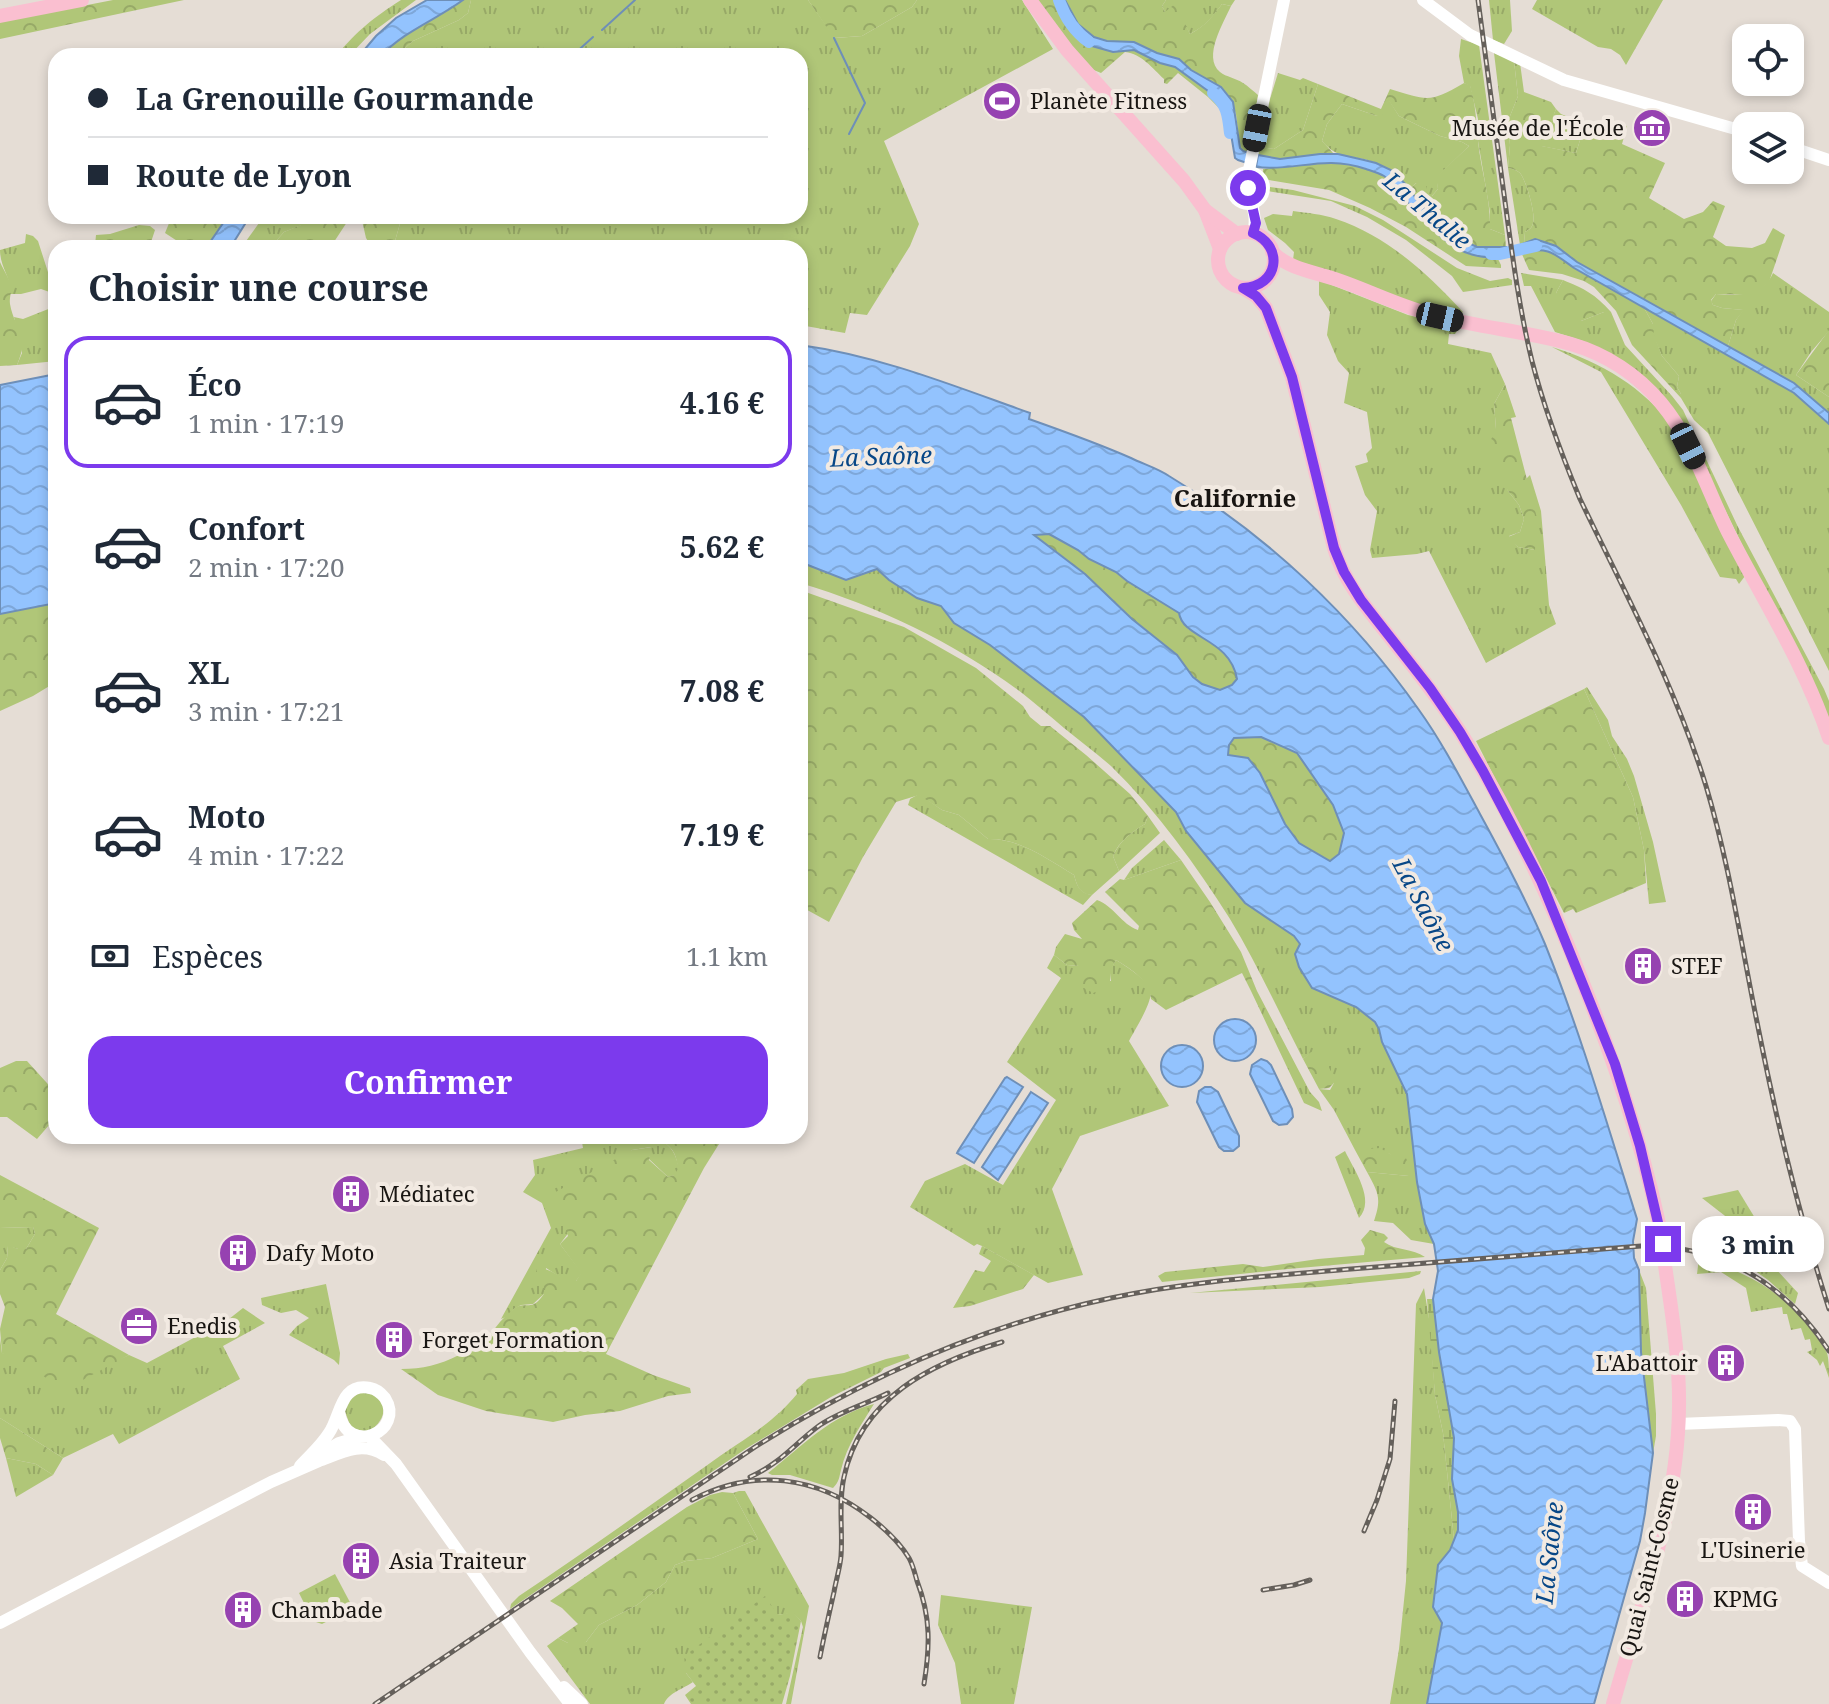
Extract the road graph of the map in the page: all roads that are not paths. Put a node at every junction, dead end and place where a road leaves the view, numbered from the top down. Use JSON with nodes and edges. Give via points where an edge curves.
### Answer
{"nodes":[{"id":1,"x":82,"y":0,"type":"edge"},
{"id":2,"x":1030,"y":0,"type":"edge"},
{"id":3,"x":1284,"y":0,"type":"edge"},
{"id":4,"x":1423,"y":0,"type":"edge"},
{"id":5,"x":0,"y":16,"type":"edge"},
{"id":6,"x":1732,"y":128,"type":"edge"},
{"id":7,"x":1804,"y":152,"type":"edge"},
{"id":8,"x":1829,"y":160,"type":"edge"},
{"id":9,"x":1205,"y":210,"type":"junction"},
{"id":10,"x":1253,"y":233,"type":"junction"},
{"id":11,"x":1237,"y":234,"type":"junction"},
{"id":12,"x":1220,"y":249,"type":"junction"},
{"id":13,"x":1272,"y":252,"type":"junction"},
{"id":14,"x":1306,"y":271,"type":"junction"},
{"id":15,"x":1267,"y":278,"type":"junction"},
{"id":16,"x":1243,"y":288,"type":"junction"},
{"id":17,"x":1266,"y":308,"type":"junction"},
{"id":18,"x":1829,"y":738,"type":"edge"},
{"id":19,"x":339,"y":1412,"type":"junction"},
{"id":20,"x":1678,"y":1424,"type":"junction"},
{"id":21,"x":386,"y":1425,"type":"junction"},
{"id":22,"x":364,"y":1437,"type":"junction"},
{"id":23,"x":319,"y":1461,"type":"junction"},
{"id":24,"x":396,"y":1464,"type":"junction"},
{"id":25,"x":295,"y":1471,"type":"junction"},
{"id":26,"x":1829,"y":1583,"type":"edge"},
{"id":27,"x":0,"y":1623,"type":"edge"},
{"id":28,"x":538,"y":1663,"type":"junction"},
{"id":29,"x":570,"y":1704,"type":"edge"},
{"id":30,"x":582,"y":1704,"type":"edge"},
{"id":31,"x":1613,"y":1704,"type":"edge"}],
"edges":[{"from":1,"to":5,"type":"main road"},
{"from":2,"to":9,"type":"main road"},
{"from":3,"to":10,"type":"street","via":[[1248,175]]},
{"from":4,"to":6,"type":"street","via":[[1470,35],[1564,80]]},
{"from":7,"to":8,"type":"street"},
{"from":9,"to":11,"type":"main road"},
{"from":9,"to":12,"type":"main road"},
{"from":10,"to":11,"type":"main road"},
{"from":10,"to":13,"type":"main road"},
{"from":11,"to":12,"type":"main road"},
{"from":12,"to":16,"type":"main road","via":[[1221,273]]},
{"from":13,"to":14,"type":"main road"},
{"from":13,"to":15,"type":"main road"},
{"from":14,"to":15,"type":"main road","via":[[1283,271]]},
{"from":14,"to":18,"type":"main road","via":[[1430,314],[1572,344],[1610,360],[1643,385],[1681,433],[1804,677]]},
{"from":15,"to":16,"type":"main road"},
{"from":15,"to":17,"type":"main road"},
{"from":16,"to":17,"type":"main road"},
{"from":17,"to":20,"type":"main road","name":"Quai Saint-Cosme","via":[[1292,377],[1336,557],[1483,771],[1541,881],[1615,1064],[1663,1247]]},
{"from":19,"to":21,"type":"street","via":[[355,1388],[375,1389],[387,1401]]},
{"from":19,"to":22,"type":"street","via":[[344,1428]]},
{"from":19,"to":25,"type":"street","via":[[319,1447]]},
{"from":20,"to":26,"type":"street","via":[[1790,1421],[1795,1429],[1802,1566]]},
{"from":20,"to":31,"type":"main road","name":"Quai Saint-Cosme","via":[[1667,1511]]},
{"from":21,"to":22,"type":"street"},
{"from":21,"to":24,"type":"street"},
{"from":22,"to":23,"type":"street","via":[[342,1441]]},
{"from":22,"to":24,"type":"street"},
{"from":23,"to":24,"type":"street","via":[[365,1448]]},
{"from":23,"to":25,"type":"street"},
{"from":24,"to":28,"type":"street"},
{"from":25,"to":27,"type":"street"},
{"from":28,"to":29,"type":"street"},
{"from":28,"to":30,"type":"street"}]}
